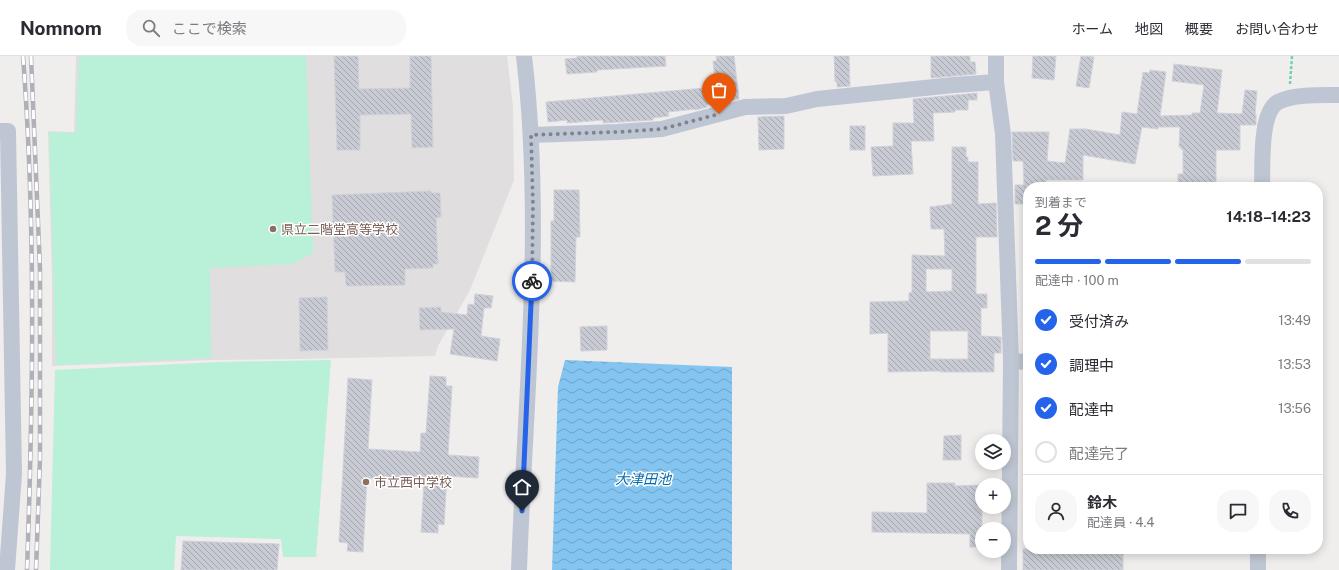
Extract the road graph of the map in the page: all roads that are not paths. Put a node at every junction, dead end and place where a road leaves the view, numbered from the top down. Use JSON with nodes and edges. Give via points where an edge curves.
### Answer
{"nodes":[{"id":1,"x":524,"y":56,"type":"edge"},
{"id":2,"x":996,"y":56,"type":"edge"},
{"id":3,"x":996,"y":82,"type":"junction"},
{"id":4,"x":1339,"y":95,"type":"edge"},
{"id":5,"x":0,"y":131,"type":"edge"},
{"id":6,"x":531,"y":135,"type":"junction"},
{"id":7,"x":1262,"y":182,"type":"edge"},
{"id":8,"x":1011,"y":361,"type":"junction"},
{"id":9,"x":1023,"y":362,"type":"edge"},
{"id":10,"x":6,"y":390,"type":"edge"},
{"id":11,"x":1258,"y":554,"type":"edge"},
{"id":12,"x":7,"y":570,"type":"edge"},
{"id":13,"x":519,"y":570,"type":"edge"},
{"id":14,"x":1009,"y":570,"type":"edge"},
{"id":15,"x":1258,"y":570,"type":"edge"}],
"edges":[{"from":1,"to":6,"type":"street"},
{"from":2,"to":3,"type":"street"},
{"from":3,"to":6,"type":"street","via":[[817,99],[786,106],[745,107],[662,129]]},
{"from":3,"to":8,"type":"street","via":[[1003,134]]},
{"from":4,"to":7,"type":"street","via":[[1289,98],[1277,103],[1268,116],[1263,134]]},
{"from":5,"to":10,"type":"street","via":[[8,131]]},
{"from":6,"to":13,"type":"street","via":[[533,272]]},
{"from":8,"to":9,"type":"street"},
{"from":8,"to":14,"type":"street"},
{"from":10,"to":12,"type":"street","via":[[14,474]]},
{"from":11,"to":15,"type":"street"}]}
